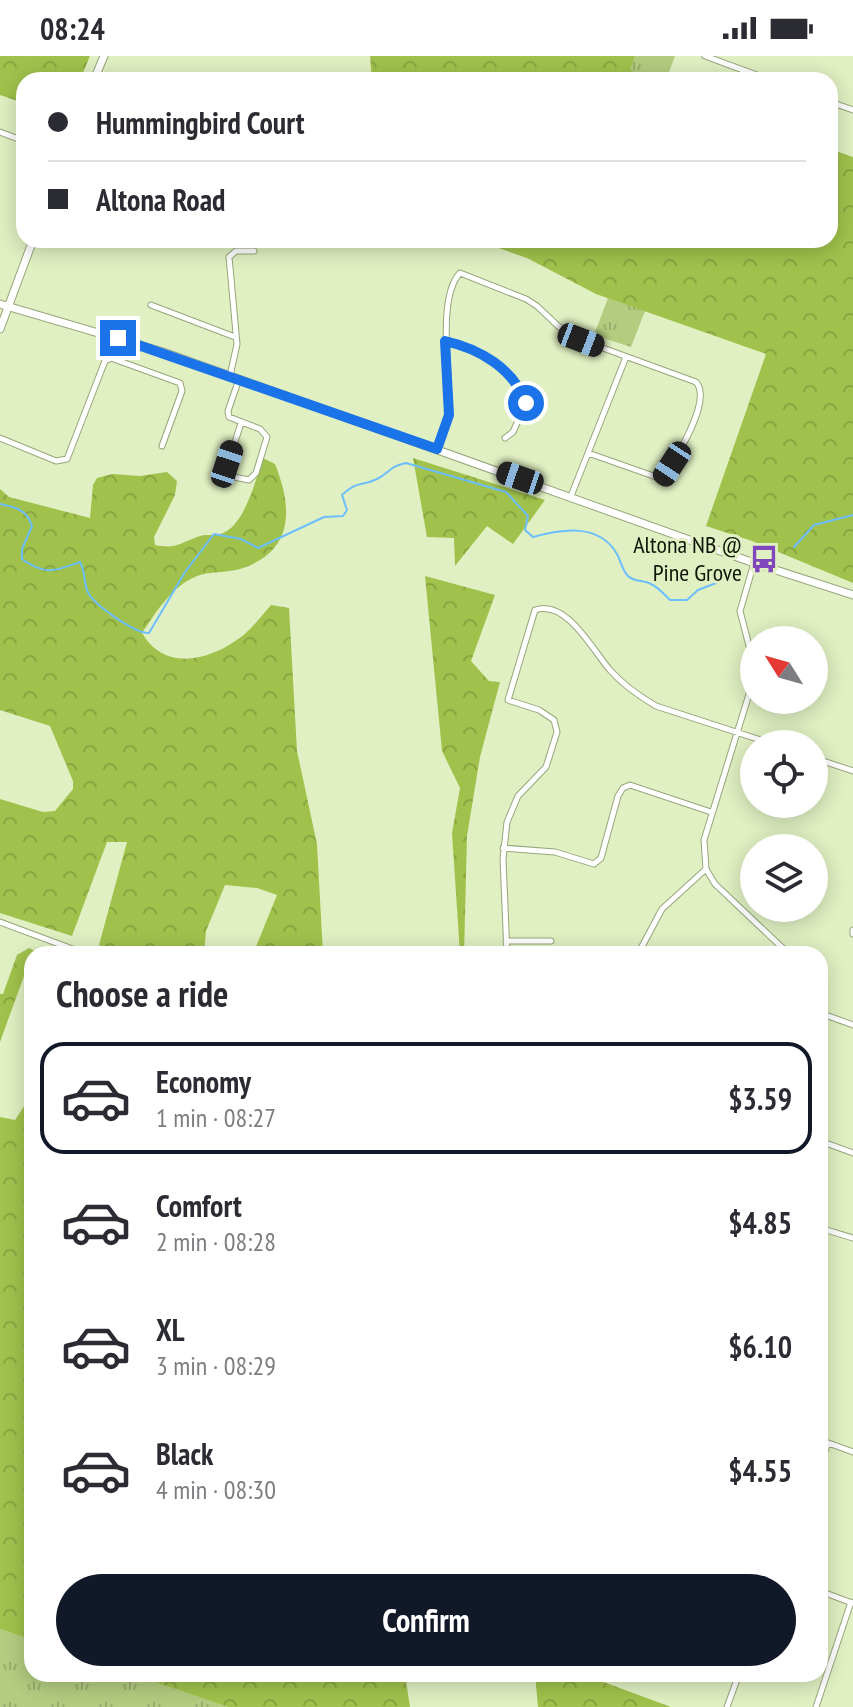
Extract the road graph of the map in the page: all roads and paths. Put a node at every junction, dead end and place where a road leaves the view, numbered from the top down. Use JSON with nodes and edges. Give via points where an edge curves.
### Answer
{"nodes":[{"id":1,"x":705,"y":56,"type":"edge"},
{"id":2,"x":748,"y":72,"type":"edge"},
{"id":3,"x":29,"y":248,"type":"edge"},
{"id":4,"x":254,"y":251,"type":"dead end"},
{"id":5,"x":4,"y":305,"type":"edge"},
{"id":6,"x":151,"y":305,"type":"dead end"},
{"id":7,"x":0,"y":329,"type":"edge"},
{"id":8,"x":235,"y":337,"type":"junction"},
{"id":9,"x":445,"y":341,"type":"junction"},
{"id":10,"x":626,"y":357,"type":"junction"},
{"id":11,"x":234,"y":377,"type":"junction"},
{"id":12,"x":241,"y":423,"type":"junction"},
{"id":13,"x":0,"y":438,"type":"edge"},
{"id":14,"x":505,"y":438,"type":"dead end"},
{"id":15,"x":162,"y":446,"type":"dead end"},
{"id":16,"x":437,"y":449,"type":"junction"},
{"id":17,"x":588,"y":453,"type":"junction"},
{"id":18,"x":571,"y":496,"type":"junction"},
{"id":19,"x":754,"y":563,"type":"junction"},
{"id":20,"x":853,"y":595,"type":"edge"},
{"id":21,"x":744,"y":626,"type":"edge"},
{"id":22,"x":744,"y":714,"type":"edge"},
{"id":23,"x":738,"y":733,"type":"junction"},
{"id":24,"x":828,"y":763,"type":"edge"},
{"id":25,"x":853,"y":771,"type":"edge"},
{"id":26,"x":711,"y":812,"type":"junction"},
{"id":27,"x":503,"y":848,"type":"junction"},
{"id":28,"x":706,"y":869,"type":"junction"},
{"id":29,"x":0,"y":922,"type":"edge"},
{"id":30,"x":506,"y":941,"type":"junction"},
{"id":31,"x":551,"y":941,"type":"dead end"},
{"id":32,"x":64,"y":946,"type":"edge"},
{"id":33,"x":506,"y":946,"type":"edge"},
{"id":34,"x":642,"y":946,"type":"edge"},
{"id":35,"x":781,"y":946,"type":"edge"},
{"id":36,"x":828,"y":1016,"type":"edge"},
{"id":37,"x":853,"y":1025,"type":"edge"},
{"id":38,"x":828,"y":1144,"type":"edge"},
{"id":39,"x":853,"y":1153,"type":"edge"},
{"id":40,"x":828,"y":1230,"type":"edge"},
{"id":41,"x":853,"y":1238,"type":"edge"},
{"id":42,"x":828,"y":1443,"type":"edge"},
{"id":43,"x":853,"y":1452,"type":"edge"},
{"id":44,"x":828,"y":1594,"type":"edge"},
{"id":45,"x":852,"y":1603,"type":"edge"},
{"id":46,"x":828,"y":1672,"type":"edge"},
{"id":47,"x":736,"y":1682,"type":"edge"},
{"id":48,"x":825,"y":1682,"type":"edge"},
{"id":49,"x":727,"y":1707,"type":"edge"},
{"id":50,"x":816,"y":1707,"type":"edge"}],
"edges":[{"from":1,"to":2,"type":"street"},
{"from":3,"to":5,"type":"main road"},
{"from":4,"to":8,"type":"street","via":[[236,251],[229,257]]},
{"from":5,"to":7,"type":"main road"},
{"from":5,"to":11,"type":"main road"},
{"from":6,"to":8,"type":"street"},
{"from":8,"to":11,"type":"street"},
{"from":9,"to":10,"type":"street","via":[[453,281],[460,273],[526,299],[569,334]]},
{"from":9,"to":14,"type":"street","via":[[483,353],[521,389],[526,403]]},
{"from":9,"to":16,"type":"street","via":[[449,415]]},
{"from":10,"to":17,"type":"street"},
{"from":10,"to":17,"type":"street","via":[[696,382],[701,401],[681,450],[662,479]]},
{"from":11,"to":12,"type":"street","via":[[228,414]]},
{"from":11,"to":16,"type":"main road"},
{"from":12,"to":12,"type":"street","via":[[267,437],[249,480],[226,470]]},
{"from":13,"to":15,"type":"street","via":[[56,461],[67,459],[105,361],[111,358],[176,380],[182,387]]},
{"from":16,"to":18,"type":"main road"},
{"from":17,"to":18,"type":"street"},
{"from":18,"to":19,"type":"main road"},
{"from":19,"to":20,"type":"main road"},
{"from":19,"to":21,"type":"street","via":[[740,611]]},
{"from":22,"to":23,"type":"street"},
{"from":23,"to":26,"type":"street"},
{"from":23,"to":27,"type":"street","via":[[640,697],[610,670],[575,624],[551,610],[535,610],[508,700],[539,710],[554,720],[557,732],[546,767],[511,808]]},
{"from":24,"to":25,"type":"street"},
{"from":26,"to":27,"type":"street","via":[[630,785],[618,796],[601,858],[594,864],[555,852]]},
{"from":26,"to":28,"type":"street","via":[[704,840]]},
{"from":27,"to":30,"type":"street"},
{"from":28,"to":34,"type":"street","via":[[662,909]]},
{"from":28,"to":35,"type":"street"},
{"from":29,"to":32,"type":"street"},
{"from":30,"to":31,"type":"street"},
{"from":30,"to":33,"type":"street"},
{"from":36,"to":37,"type":"street"},
{"from":38,"to":39,"type":"street"},
{"from":40,"to":41,"type":"street"},
{"from":42,"to":43,"type":"street"},
{"from":44,"to":45,"type":"street"},
{"from":45,"to":46,"type":"street"},
{"from":47,"to":49,"type":"street"},
{"from":48,"to":50,"type":"street"}]}
